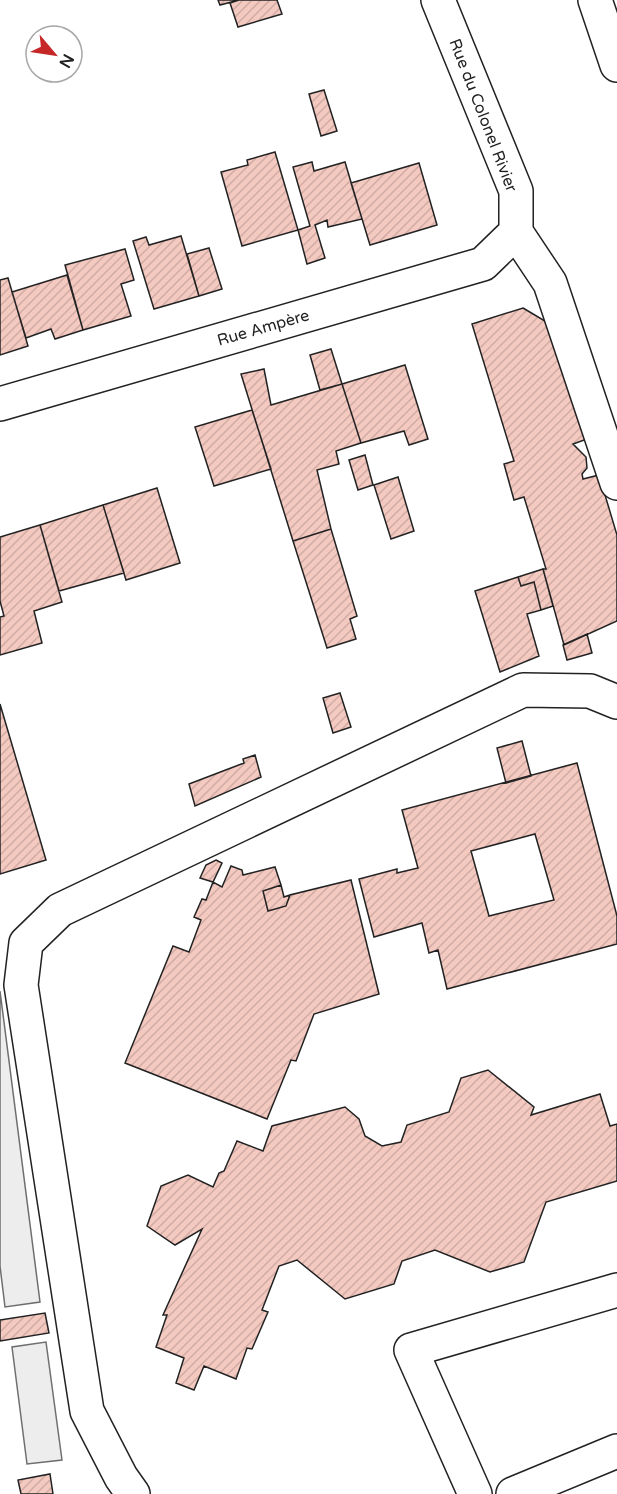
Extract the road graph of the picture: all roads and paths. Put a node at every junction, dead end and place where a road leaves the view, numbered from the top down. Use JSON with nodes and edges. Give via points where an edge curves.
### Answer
{"nodes":[{"id":1,"x":438,"y":0,"type":"edge"},
{"id":2,"x":595,"y":0,"type":"edge"},
{"id":3,"x":617,"y":65,"type":"edge"},
{"id":4,"x":516,"y":232,"type":"junction"},
{"id":5,"x":0,"y":404,"type":"edge"},
{"id":6,"x":617,"y":483,"type":"edge"},
{"id":7,"x":617,"y":702,"type":"edge"},
{"id":8,"x":617,"y":1290,"type":"edge"},
{"id":9,"x":617,"y":1451,"type":"edge"},
{"id":10,"x":133,"y":1494,"type":"edge"},
{"id":11,"x":475,"y":1494,"type":"edge"},
{"id":12,"x":513,"y":1494,"type":"edge"}],
"edges":[{"from":1,"to":4,"type":"street","name":"Rue du Colonel Rivier","via":[[516,190]]},
{"from":2,"to":3,"type":"street"},
{"from":4,"to":5,"type":"street","name":"Rue Ampère","via":[[483,264]]},
{"from":4,"to":6,"type":"street","via":[[550,283]]},
{"from":7,"to":10,"type":"street","via":[[590,691],[523,690],[60,910],[26,943],[21,985],[87,1412]]},
{"from":8,"to":11,"type":"street","via":[[411,1350]]},
{"from":9,"to":12,"type":"street"}]}
